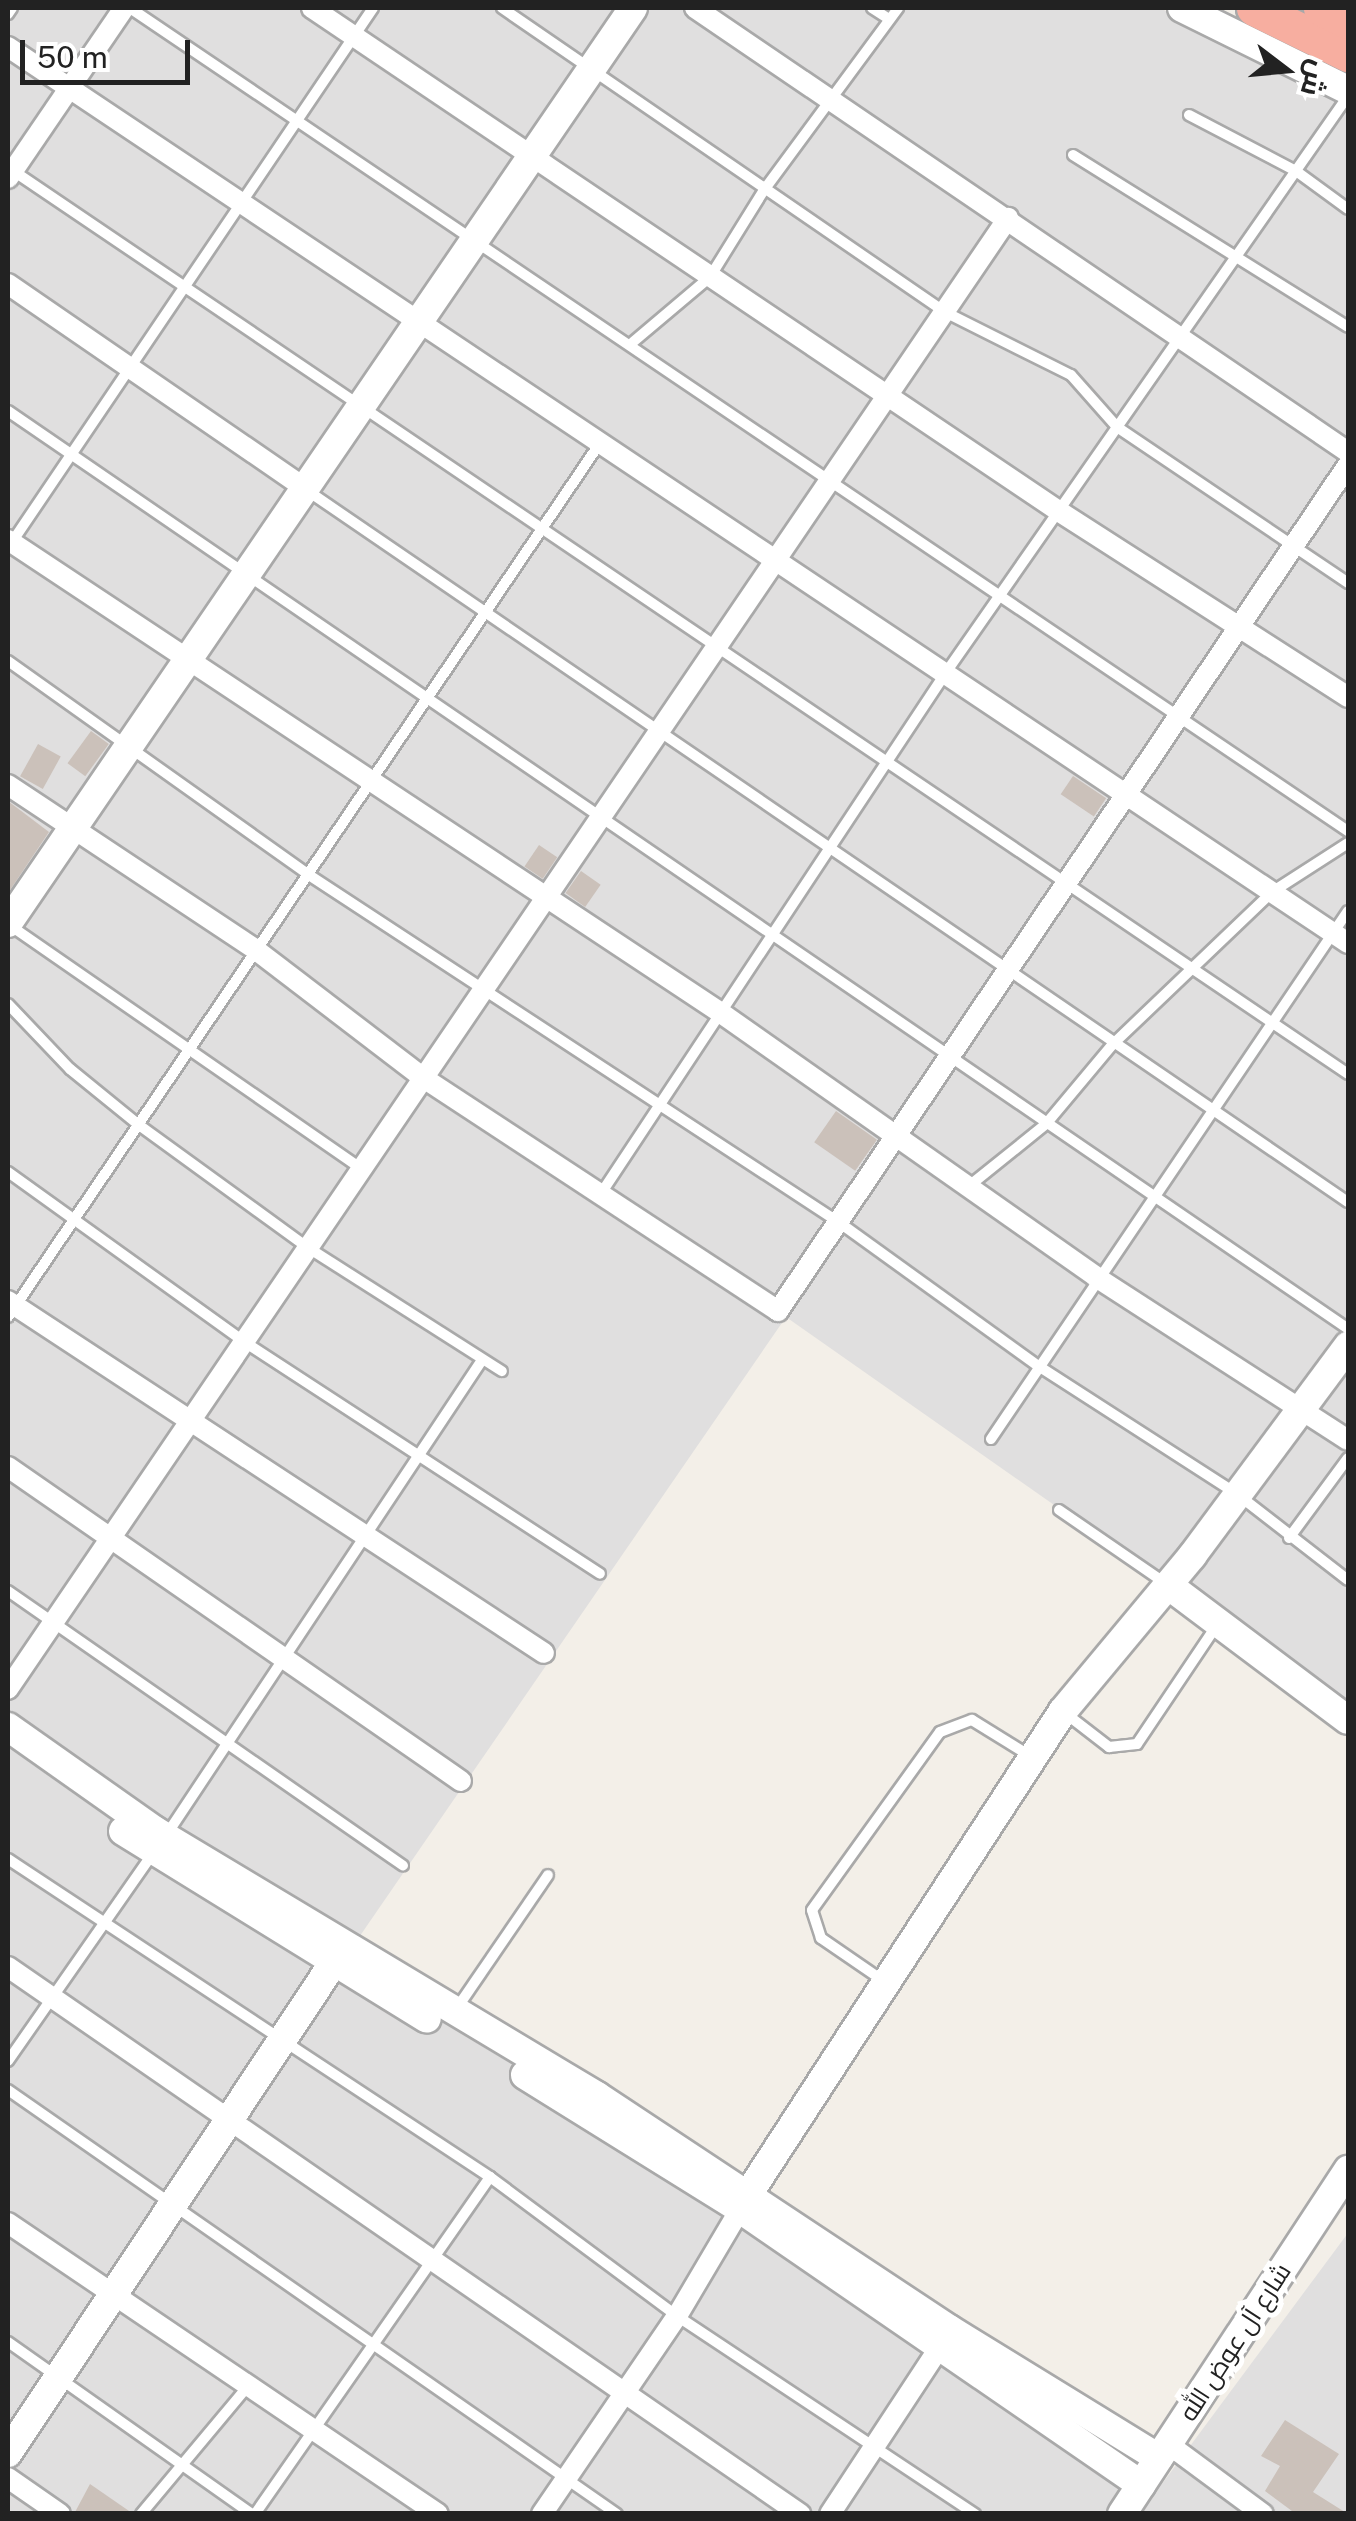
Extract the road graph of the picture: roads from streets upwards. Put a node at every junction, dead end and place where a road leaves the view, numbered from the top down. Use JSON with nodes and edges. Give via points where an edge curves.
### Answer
{"nodes":[{"id":1,"x":127,"y":8,"type":"edge"},
{"id":2,"x":312,"y":8,"type":"edge"},
{"id":3,"x":633,"y":8,"type":"edge"},
{"id":4,"x":695,"y":8,"type":"edge"},
{"id":5,"x":1182,"y":8,"type":"edge"},
{"id":6,"x":1254,"y":8,"type":"edge"},
{"id":7,"x":1321,"y":8,"type":"edge"},
{"id":8,"x":1348,"y":21,"type":"edge"},
{"id":9,"x":8,"y":48,"type":"edge"},
{"id":10,"x":1348,"y":54,"type":"edge"},
{"id":11,"x":69,"y":89,"type":"junction"},
{"id":12,"x":1348,"y":93,"type":"edge"},
{"id":13,"x":533,"y":159,"type":"junction"},
{"id":14,"x":9,"y":172,"type":"edge"},
{"id":15,"x":1008,"y":218,"type":"junction"},
{"id":16,"x":8,"y":284,"type":"edge"},
{"id":17,"x":419,"y":321,"type":"junction"},
{"id":18,"x":885,"y":392,"type":"junction"},
{"id":19,"x":1348,"y":452,"type":"edge"},
{"id":20,"x":1348,"y":465,"type":"edge"},
{"id":21,"x":305,"y":488,"type":"junction"},
{"id":22,"x":9,"y":544,"type":"edge"},
{"id":23,"x":777,"y":556,"type":"junction"},
{"id":24,"x":1240,"y":626,"type":"junction"},
{"id":25,"x":184,"y":661,"type":"junction"},
{"id":26,"x":1348,"y":697,"type":"edge"},
{"id":27,"x":8,"y":785,"type":"edge"},
{"id":28,"x":1128,"y":791,"type":"junction"},
{"id":29,"x":71,"y":828,"type":"junction"},
{"id":30,"x":547,"y":900,"type":"junction"},
{"id":31,"x":8,"y":923,"type":"edge"},
{"id":32,"x":1340,"y":938,"type":"edge"},
{"id":33,"x":422,"y":1077,"type":"junction"},
{"id":34,"x":898,"y":1136,"type":"junction"},
{"id":35,"x":10,"y":1308,"type":"edge"},
{"id":36,"x":1348,"y":1346,"type":"edge"},
{"id":37,"x":1299,"y":1408,"type":"junction"},
{"id":38,"x":188,"y":1420,"type":"junction"},
{"id":39,"x":1348,"y":1440,"type":"edge"},
{"id":40,"x":8,"y":1467,"type":"edge"},
{"id":41,"x":112,"y":1537,"type":"junction"},
{"id":42,"x":1172,"y":1581,"type":"junction"},
{"id":43,"x":544,"y":1653,"type":"dead end"},
{"id":44,"x":8,"y":1689,"type":"edge"},
{"id":45,"x":1348,"y":1700,"type":"edge"},
{"id":46,"x":1348,"y":1720,"type":"edge"},
{"id":47,"x":8,"y":1728,"type":"edge"},
{"id":48,"x":8,"y":1750,"type":"edge"},
{"id":49,"x":461,"y":1780,"type":"dead end"},
{"id":50,"x":160,"y":1845,"type":"junction"},
{"id":51,"x":332,"y":1965,"type":"junction"},
{"id":52,"x":8,"y":1967,"type":"edge"},
{"id":53,"x":231,"y":2116,"type":"junction"},
{"id":54,"x":1348,"y":2170,"type":"edge"},
{"id":55,"x":744,"y":2201,"type":"junction"},
{"id":56,"x":8,"y":2224,"type":"edge"},
{"id":57,"x":111,"y":2293,"type":"junction"},
{"id":58,"x":939,"y":2348,"type":"junction"},
{"id":59,"x":622,"y":2395,"type":"junction"},
{"id":60,"x":1163,"y":2451,"type":"junction"},
{"id":61,"x":8,"y":2453,"type":"edge"},
{"id":62,"x":8,"y":2478,"type":"edge"},
{"id":63,"x":1142,"y":2485,"type":"junction"},
{"id":64,"x":60,"y":2514,"type":"edge"},
{"id":65,"x":438,"y":2514,"type":"edge"},
{"id":66,"x":542,"y":2514,"type":"edge"},
{"id":67,"x":800,"y":2514,"type":"edge"},
{"id":68,"x":830,"y":2514,"type":"edge"},
{"id":69,"x":1122,"y":2514,"type":"edge"},
{"id":70,"x":1264,"y":2514,"type":"edge"}],
"edges":[{"from":1,"to":11,"type":"street"},
{"from":2,"to":13,"type":"street"},
{"from":3,"to":13,"type":"street"},
{"from":4,"to":15,"type":"street"},
{"from":5,"to":12,"type":"street"},
{"from":6,"to":10,"type":"highway"},
{"from":7,"to":8,"type":"highway"},
{"from":9,"to":11,"type":"street"},
{"from":11,"to":14,"type":"street"},
{"from":11,"to":17,"type":"street"},
{"from":13,"to":17,"type":"street"},
{"from":13,"to":18,"type":"street"},
{"from":15,"to":18,"type":"street"},
{"from":15,"to":19,"type":"street"},
{"from":16,"to":21,"type":"street"},
{"from":17,"to":21,"type":"street"},
{"from":17,"to":23,"type":"street"},
{"from":18,"to":23,"type":"street"},
{"from":18,"to":24,"type":"street"},
{"from":20,"to":24,"type":"street"},
{"from":21,"to":25,"type":"street"},
{"from":22,"to":25,"type":"street"},
{"from":23,"to":28,"type":"street"},
{"from":23,"to":30,"type":"street"},
{"from":24,"to":26,"type":"street"},
{"from":24,"to":28,"type":"street"},
{"from":25,"to":29,"type":"street"},
{"from":25,"to":30,"type":"street"},
{"from":27,"to":29,"type":"street"},
{"from":28,"to":32,"type":"street"},
{"from":28,"to":34,"type":"street"},
{"from":29,"to":31,"type":"street"},
{"from":29,"to":33,"type":"street","via":[[256,950]]},
{"from":30,"to":33,"type":"street"},
{"from":30,"to":34,"type":"street"},
{"from":33,"to":34,"type":"street","via":[[778,1312]]},
{"from":33,"to":38,"type":"street"},
{"from":34,"to":37,"type":"street","via":[[1101,1280]]},
{"from":35,"to":38,"type":"street"},
{"from":36,"to":37,"type":"street"},
{"from":37,"to":39,"type":"street"},
{"from":37,"to":42,"type":"street"},
{"from":38,"to":41,"type":"street"},
{"from":38,"to":43,"type":"street"},
{"from":40,"to":41,"type":"street"},
{"from":41,"to":44,"type":"street"},
{"from":41,"to":49,"type":"street"},
{"from":42,"to":45,"type":"street"},
{"from":42,"to":46,"type":"street","via":[[1217,1624]]},
{"from":42,"to":55,"type":"street","via":[[1063,1711]]},
{"from":47,"to":50,"type":"street"},
{"from":48,"to":50,"type":"street"},
{"from":50,"to":51,"type":"street"},
{"from":50,"to":55,"type":"street","via":[[453,2013]]},
{"from":51,"to":53,"type":"street"},
{"from":51,"to":55,"type":"street"},
{"from":52,"to":53,"type":"street"},
{"from":53,"to":57,"type":"street"},
{"from":53,"to":59,"type":"street"},
{"from":54,"to":60,"type":"street","name":"شارع آل عوض الله"},
{"from":55,"to":58,"type":"street"},
{"from":55,"to":59,"type":"street"},
{"from":55,"to":60,"type":"street"},
{"from":56,"to":57,"type":"street"},
{"from":57,"to":61,"type":"street"},
{"from":57,"to":65,"type":"street"},
{"from":58,"to":63,"type":"street"},
{"from":58,"to":68,"type":"street"},
{"from":59,"to":66,"type":"street"},
{"from":59,"to":67,"type":"street"},
{"from":60,"to":63,"type":"street","name":"شارع آل عوض الله"},
{"from":60,"to":70,"type":"street"},
{"from":62,"to":64,"type":"street"},
{"from":63,"to":69,"type":"street","name":"شارع آل عوض الله"}]}
